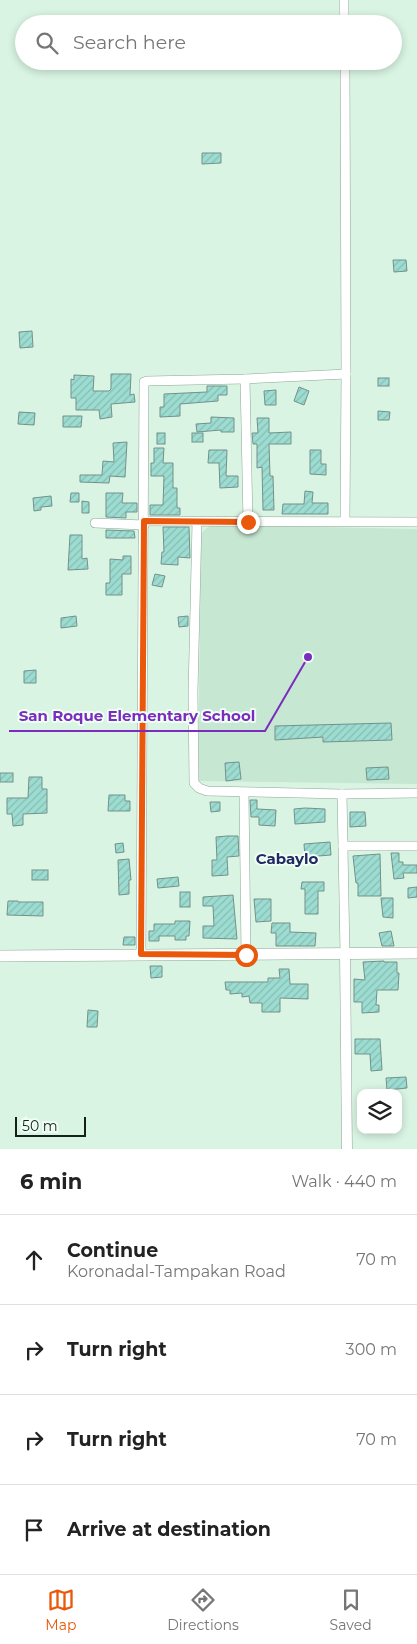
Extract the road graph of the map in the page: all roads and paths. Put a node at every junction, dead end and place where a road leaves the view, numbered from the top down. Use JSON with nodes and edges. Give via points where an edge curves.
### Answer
{"nodes":[{"id":1,"x":344,"y":0,"type":"edge"},
{"id":2,"x":344,"y":15,"type":"edge"},
{"id":3,"x":344,"y":70,"type":"edge"},
{"id":4,"x":346,"y":374,"type":"junction"},
{"id":5,"x":244,"y":379,"type":"junction"},
{"id":6,"x":197,"y":522,"type":"junction"},
{"id":7,"x":248,"y":522,"type":"junction"},
{"id":8,"x":345,"y":522,"type":"junction"},
{"id":9,"x":417,"y":522,"type":"edge"},
{"id":10,"x":95,"y":523,"type":"dead end"},
{"id":11,"x":144,"y":523,"type":"junction"},
{"id":12,"x":244,"y":793,"type":"junction"},
{"id":13,"x":417,"y":793,"type":"edge"},
{"id":14,"x":342,"y":794,"type":"junction"},
{"id":15,"x":343,"y":846,"type":"junction"},
{"id":16,"x":417,"y":846,"type":"edge"},
{"id":17,"x":417,"y":953,"type":"edge"},
{"id":18,"x":141,"y":954,"type":"junction"},
{"id":19,"x":345,"y":954,"type":"junction"},
{"id":20,"x":246,"y":955,"type":"junction"},
{"id":21,"x":0,"y":956,"type":"edge"},
{"id":22,"x":347,"y":1149,"type":"edge"}],
"edges":[{"from":1,"to":2,"type":"street"},
{"from":3,"to":4,"type":"street"},
{"from":4,"to":5,"type":"street"},
{"from":4,"to":8,"type":"street"},
{"from":5,"to":7,"type":"street"},
{"from":5,"to":11,"type":"street","via":[[144,382]]},
{"from":6,"to":7,"type":"street"},
{"from":6,"to":11,"type":"street"},
{"from":6,"to":12,"type":"street","via":[[194,782],[207,791]]},
{"from":7,"to":8,"type":"street"},
{"from":8,"to":9,"type":"street"},
{"from":10,"to":11,"type":"street"},
{"from":11,"to":18,"type":"street"},
{"from":12,"to":14,"type":"street"},
{"from":12,"to":20,"type":"street"},
{"from":13,"to":14,"type":"street"},
{"from":14,"to":15,"type":"street"},
{"from":15,"to":16,"type":"street"},
{"from":15,"to":19,"type":"street"},
{"from":17,"to":19,"type":"main road"},
{"from":18,"to":20,"type":"main road"},
{"from":18,"to":21,"type":"main road"},
{"from":19,"to":20,"type":"main road"},
{"from":19,"to":22,"type":"street"}]}
